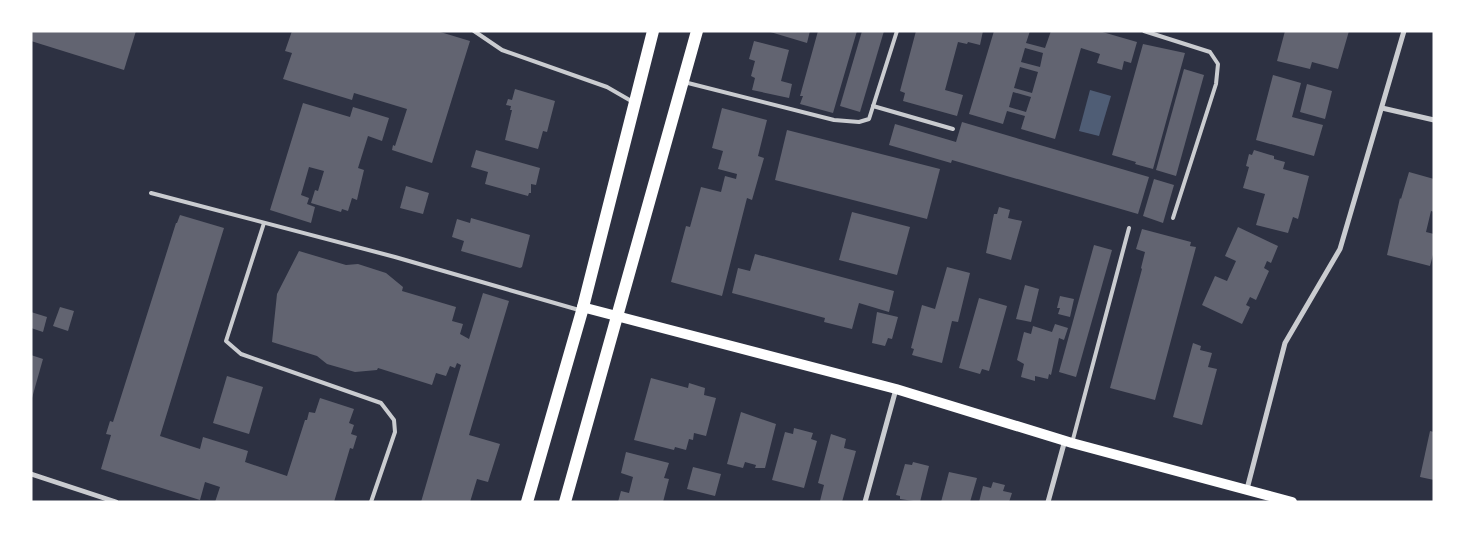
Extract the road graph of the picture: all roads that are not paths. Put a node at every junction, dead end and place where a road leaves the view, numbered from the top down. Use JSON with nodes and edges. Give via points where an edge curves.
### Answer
{"nodes":[{"id":1,"x":474,"y":31,"type":"edge"},
{"id":2,"x":653,"y":31,"type":"edge"},
{"id":3,"x":697,"y":31,"type":"edge"},
{"id":4,"x":897,"y":31,"type":"edge"},
{"id":5,"x":1144,"y":31,"type":"edge"},
{"id":6,"x":1404,"y":31,"type":"edge"},
{"id":7,"x":683,"y":82,"type":"junction"},
{"id":8,"x":635,"y":103,"type":"junction"},
{"id":9,"x":873,"y":106,"type":"junction"},
{"id":10,"x":1382,"y":108,"type":"junction"},
{"id":11,"x":1434,"y":120,"type":"edge"},
{"id":12,"x":952,"y":129,"type":"dead end"},
{"id":13,"x":151,"y":194,"type":"dead end"},
{"id":14,"x":1173,"y":218,"type":"dead end"},
{"id":15,"x":264,"y":223,"type":"junction"},
{"id":16,"x":1129,"y":228,"type":"dead end"},
{"id":17,"x":582,"y":309,"type":"junction"},
{"id":18,"x":618,"y":316,"type":"junction"},
{"id":19,"x":896,"y":389,"type":"junction"},
{"id":20,"x":1068,"y":442,"type":"junction"},
{"id":21,"x":31,"y":474,"type":"edge"},
{"id":22,"x":1247,"y":489,"type":"junction"},
{"id":23,"x":116,"y":502,"type":"edge"},
{"id":24,"x":371,"y":502,"type":"edge"},
{"id":25,"x":527,"y":502,"type":"edge"},
{"id":26,"x":565,"y":502,"type":"edge"},
{"id":27,"x":865,"y":502,"type":"edge"},
{"id":28,"x":1048,"y":502,"type":"edge"},
{"id":29,"x":1292,"y":502,"type":"edge"}],
"edges":[{"from":1,"to":8,"type":"lane","via":[[502,50],[607,87]]},
{"from":2,"to":8,"type":"main road"},
{"from":3,"to":7,"type":"main road"},
{"from":4,"to":9,"type":"lane"},
{"from":5,"to":14,"type":"lane","via":[[1210,52],[1218,64],[1216,84]]},
{"from":6,"to":10,"type":"street"},
{"from":7,"to":9,"type":"lane","via":[[834,120],[859,122],[869,119]]},
{"from":7,"to":18,"type":"main road"},
{"from":8,"to":17,"type":"main road"},
{"from":9,"to":12,"type":"lane"},
{"from":10,"to":11,"type":"street"},
{"from":10,"to":22,"type":"street","via":[[1340,249],[1285,343]]},
{"from":13,"to":15,"type":"lane"},
{"from":15,"to":17,"type":"lane"},
{"from":15,"to":24,"type":"lane","via":[[226,341],[241,354],[381,403],[394,420],[395,432]]},
{"from":16,"to":20,"type":"lane"},
{"from":17,"to":18,"type":"main road"},
{"from":17,"to":25,"type":"main road"},
{"from":18,"to":19,"type":"main road"},
{"from":18,"to":26,"type":"main road"},
{"from":19,"to":20,"type":"main road"},
{"from":19,"to":27,"type":"street"},
{"from":20,"to":22,"type":"main road"},
{"from":20,"to":28,"type":"street"},
{"from":21,"to":23,"type":"street"},
{"from":22,"to":29,"type":"main road"}]}
